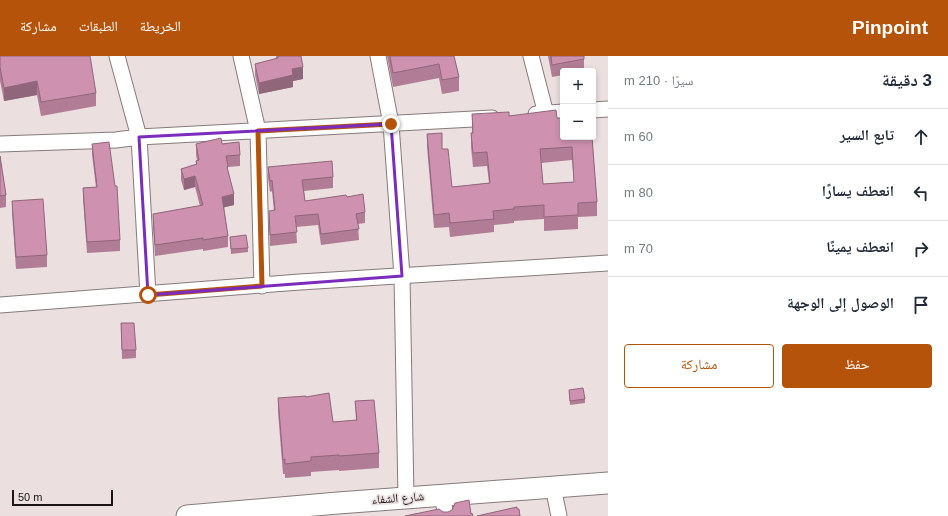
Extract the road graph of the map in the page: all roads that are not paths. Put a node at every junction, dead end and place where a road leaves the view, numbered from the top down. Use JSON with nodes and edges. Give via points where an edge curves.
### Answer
{"nodes":[{"id":1,"x":117,"y":56,"type":"edge"},
{"id":2,"x":241,"y":56,"type":"edge"},
{"id":3,"x":378,"y":56,"type":"edge"},
{"id":4,"x":531,"y":56,"type":"edge"},
{"id":5,"x":608,"y":109,"type":"edge"},
{"id":6,"x":596,"y":110,"type":"edge"},
{"id":7,"x":560,"y":112,"type":"edge"},
{"id":8,"x":546,"y":114,"type":"junction"},
{"id":9,"x":522,"y":115,"type":"edge"},
{"id":10,"x":506,"y":117,"type":"edge"},
{"id":11,"x":391,"y":124,"type":"junction"},
{"id":12,"x":258,"y":131,"type":"junction"},
{"id":13,"x":140,"y":137,"type":"junction"},
{"id":14,"x":0,"y":144,"type":"edge"},
{"id":15,"x":608,"y":263,"type":"edge"},
{"id":16,"x":402,"y":276,"type":"junction"},
{"id":17,"x":262,"y":286,"type":"junction"},
{"id":18,"x":148,"y":295,"type":"junction"},
{"id":19,"x":0,"y":305,"type":"edge"},
{"id":20,"x":608,"y":483,"type":"edge"},
{"id":21,"x":553,"y":487,"type":"junction"},
{"id":22,"x":442,"y":495,"type":"junction"},
{"id":23,"x":406,"y":498,"type":"junction"},
{"id":24,"x":339,"y":509,"type":"edge"},
{"id":25,"x":237,"y":514,"type":"edge"},
{"id":26,"x":187,"y":516,"type":"edge"},
{"id":27,"x":446,"y":516,"type":"edge"},
{"id":28,"x":559,"y":516,"type":"edge"}],
"edges":[{"from":1,"to":13,"type":"street"},
{"from":2,"to":12,"type":"street"},
{"from":3,"to":11,"type":"street"},
{"from":4,"to":8,"type":"street"},
{"from":5,"to":6,"type":"street"},
{"from":7,"to":8,"type":"street"},
{"from":8,"to":9,"type":"street"},
{"from":10,"to":11,"type":"street"},
{"from":11,"to":12,"type":"street"},
{"from":11,"to":16,"type":"street"},
{"from":12,"to":13,"type":"street"},
{"from":12,"to":17,"type":"street"},
{"from":13,"to":14,"type":"street"},
{"from":13,"to":18,"type":"street"},
{"from":15,"to":16,"type":"street"},
{"from":16,"to":17,"type":"street"},
{"from":16,"to":23,"type":"street"},
{"from":17,"to":18,"type":"street"},
{"from":18,"to":19,"type":"street"},
{"from":20,"to":21,"type":"street","name":"شارع الشفاء"},
{"from":21,"to":22,"type":"street","name":"شارع الشفاء"},
{"from":21,"to":28,"type":"street"},
{"from":22,"to":23,"type":"street","name":"شارع الشفاء"},
{"from":22,"to":27,"type":"street"},
{"from":23,"to":24,"type":"street","name":"شارع الشفاء"},
{"from":24,"to":25,"type":"street","name":"شارع الشفاء"},
{"from":25,"to":26,"type":"street","name":"شارع الشفاء"}]}
